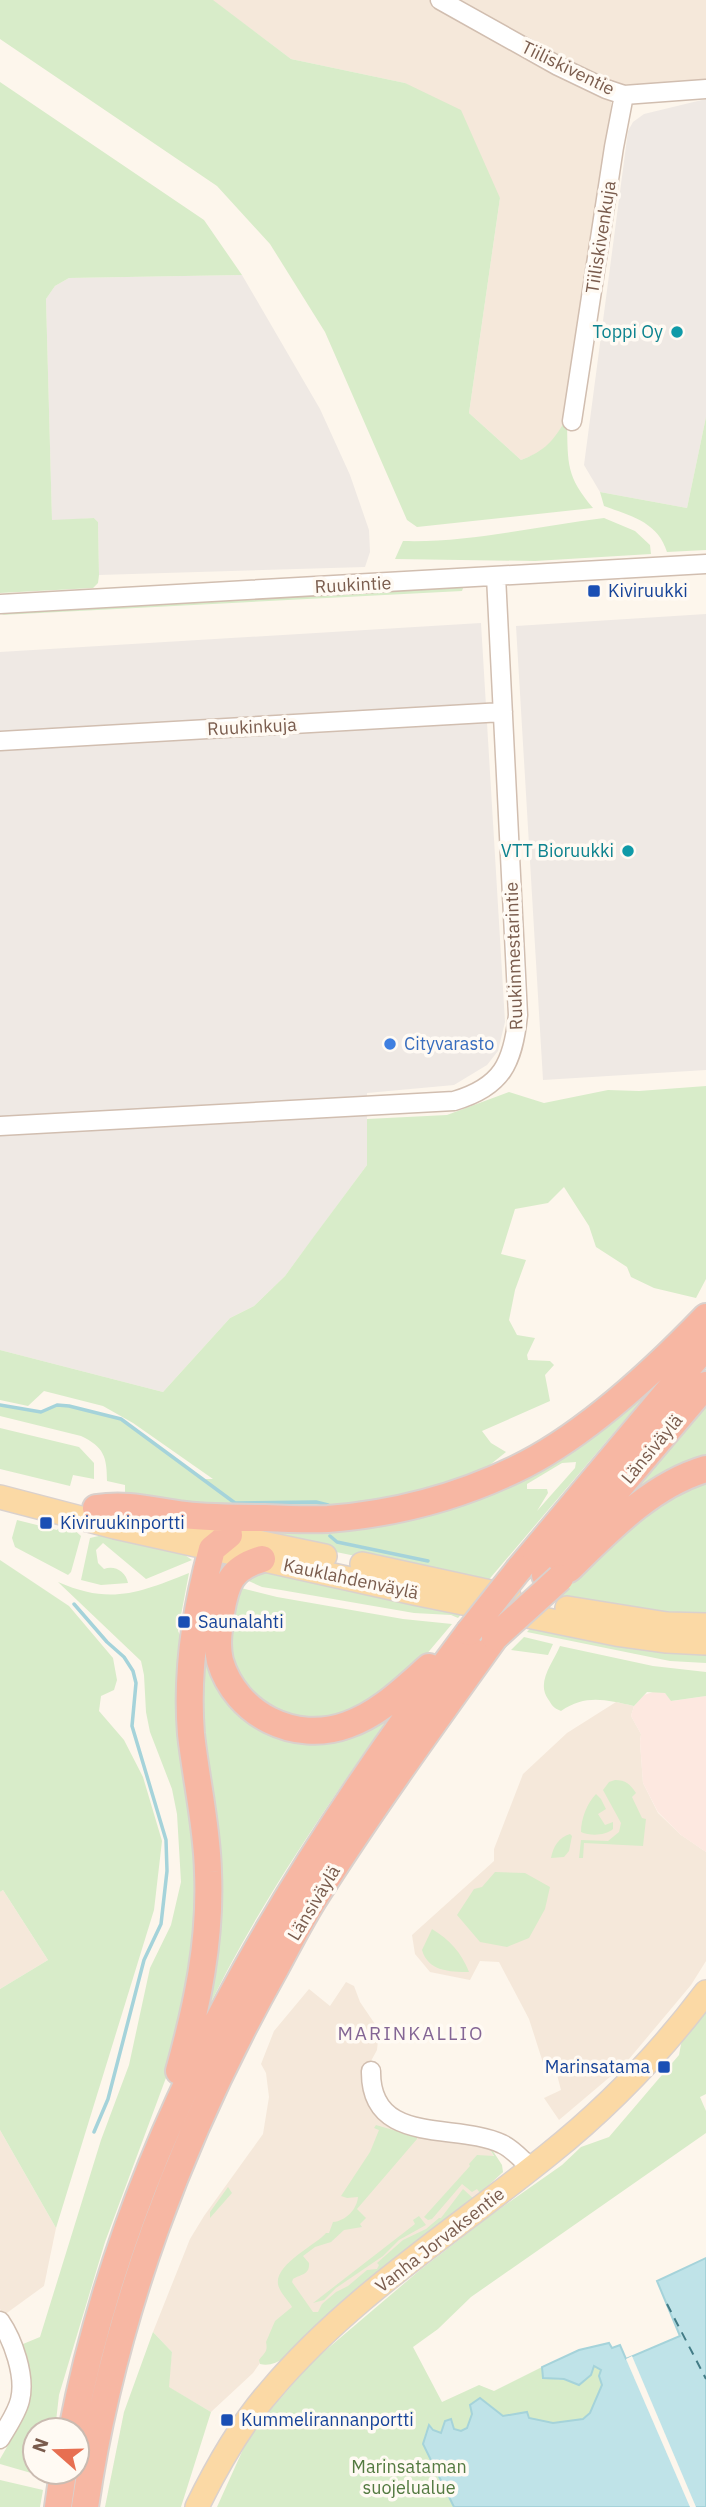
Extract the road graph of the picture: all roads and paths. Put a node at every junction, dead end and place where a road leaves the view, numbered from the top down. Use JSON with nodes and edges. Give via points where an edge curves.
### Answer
{"nodes":[{"id":1,"x":440,"y":0,"type":"edge"},
{"id":2,"x":706,"y":89,"type":"edge"},
{"id":3,"x":624,"y":94,"type":"junction"},
{"id":4,"x":572,"y":421,"type":"dead end"},
{"id":5,"x":706,"y":564,"type":"edge"},
{"id":6,"x":496,"y":576,"type":"junction"},
{"id":7,"x":0,"y":604,"type":"edge"},
{"id":8,"x":503,"y":712,"type":"junction"},
{"id":9,"x":0,"y":741,"type":"edge"},
{"id":10,"x":0,"y":1126,"type":"edge"},
{"id":11,"x":706,"y":1317,"type":"edge"},
{"id":12,"x":706,"y":1346,"type":"edge"},
{"id":13,"x":706,"y":1385,"type":"edge"},
{"id":14,"x":706,"y":1469,"type":"edge"},
{"id":15,"x":0,"y":1484,"type":"edge"},
{"id":16,"x":0,"y":1497,"type":"edge"},
{"id":17,"x":65,"y":1507,"type":"junction"},
{"id":18,"x":112,"y":1513,"type":"junction"},
{"id":19,"x":220,"y":1542,"type":"junction"},
{"id":20,"x":262,"y":1559,"type":"junction"},
{"id":21,"x":552,"y":1576,"type":"junction"},
{"id":22,"x":706,"y":1625,"type":"edge"},
{"id":23,"x":469,"y":1632,"type":"junction"},
{"id":24,"x":706,"y":1643,"type":"edge"},
{"id":25,"x":706,"y":1992,"type":"edge"},
{"id":26,"x":371,"y":2071,"type":"dead end"},
{"id":27,"x":159,"y":2141,"type":"junction"},
{"id":28,"x":531,"y":2168,"type":"junction"},
{"id":29,"x":0,"y":2321,"type":"edge"},
{"id":30,"x":75,"y":2416,"type":"edge"},
{"id":31,"x":0,"y":2439,"type":"edge"},
{"id":32,"x":61,"y":2486,"type":"edge"},
{"id":33,"x":58,"y":2507,"type":"edge"},
{"id":34,"x":85,"y":2507,"type":"edge"},
{"id":35,"x":197,"y":2507,"type":"edge"}],
"edges":[{"from":1,"to":3,"type":"street","name":"Tiiliskiventie","via":[[558,66]]},
{"from":2,"to":3,"type":"street","name":"Tiiliskiventie"},
{"from":3,"to":4,"type":"street","name":"Tiiliskivenkuja"},
{"from":5,"to":6,"type":"street","name":"Ruukintie"},
{"from":6,"to":7,"type":"street","name":"Ruukintie"},
{"from":6,"to":8,"type":"street","name":"Ruukinmestarintie"},
{"from":8,"to":9,"type":"street","name":"Ruukinkuja"},
{"from":8,"to":10,"type":"street","name":"Ruukinmestarintie","via":[[518,1015],[516,1039],[494,1082],[454,1101]]},
{"from":11,"to":18,"type":"highway","via":[[639,1381],[561,1441],[519,1467],[438,1499],[327,1519]]},
{"from":12,"to":23,"type":"highway","name":"Länsiväylä","bridge":true},
{"from":13,"to":21,"type":"highway","name":"Länsiväylä"},
{"from":14,"to":21,"type":"highway","via":[[645,1501]]},
{"from":15,"to":17,"type":"main road","name":"Kauklahdenväylä"},
{"from":16,"to":17,"type":"main road","name":"Kauklahdenväylä"},
{"from":17,"to":18,"type":"main road","name":"Kauklahdenväylä"},
{"from":18,"to":19,"type":"main road","name":"Kauklahdenväylä"},
{"from":19,"to":20,"type":"main road","name":"Kauklahdenväylä"},
{"from":19,"to":22,"type":"main road","name":"Kauklahdenväylä","via":[[587,1612]]},
{"from":19,"to":27,"type":"highway","via":[[193,1647],[190,1692],[208,1870],[206,1952],[196,2008]]},
{"from":20,"to":23,"type":"highway","via":[[247,1564],[229,1582],[219,1629],[220,1660],[245,1703],[291,1730],[326,1730],[371,1713]]},
{"from":20,"to":24,"type":"main road","name":"Kauklahdenväylä","via":[[616,1634]]},
{"from":21,"to":34,"type":"highway","name":"Länsiväylä","bridge":true,"via":[[495,1637],[372,1810],[316,1896],[246,2020],[184,2152],[145,2259],[111,2374]]},
{"from":23,"to":27,"type":"highway","name":"Länsiväylä","via":[[380,1753],[292,1888],[222,2010]]},
{"from":25,"to":28,"type":"main road","name":"Vanha Jorvaksentie","via":[[630,2081]]},
{"from":26,"to":28,"type":"street","via":[[373,2094],[387,2115],[407,2126],[486,2138],[504,2145]]},
{"from":27,"to":30,"type":"highway","name":"Länsiväylä","via":[[116,2256]]},
{"from":28,"to":35,"type":"main road","name":"Vanha Jorvaksentie","via":[[314,2344],[247,2421]]},
{"from":29,"to":31,"type":"street","via":[[21,2378],[20,2400]]},
{"from":32,"to":33,"type":"highway"}]}
